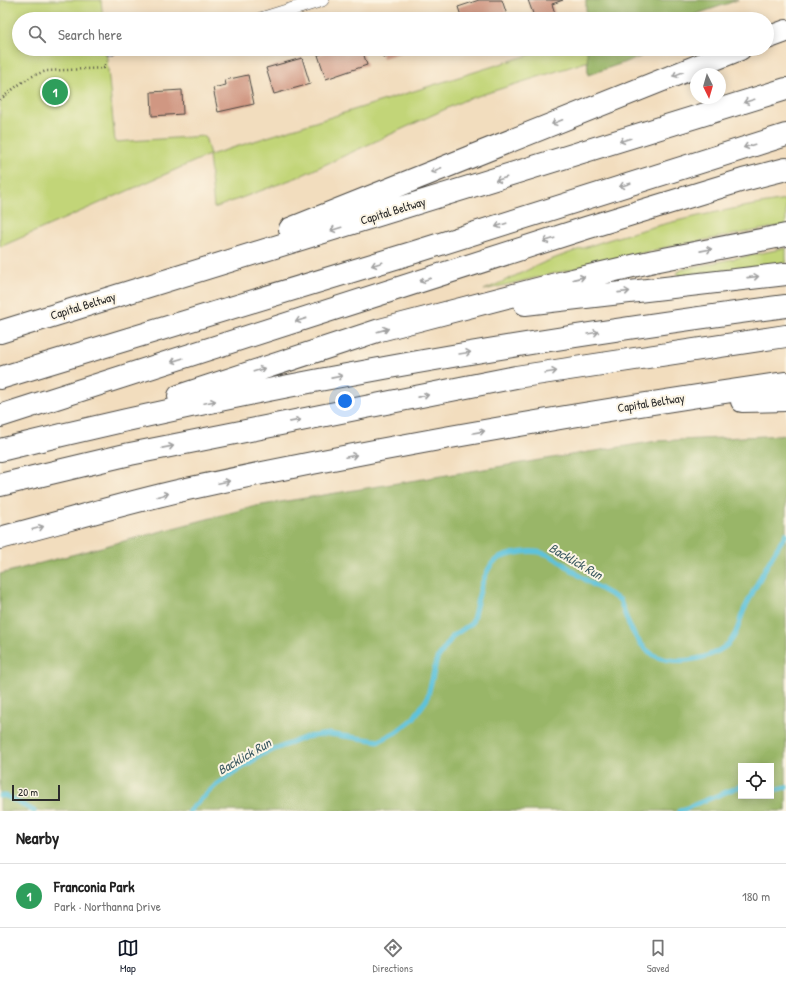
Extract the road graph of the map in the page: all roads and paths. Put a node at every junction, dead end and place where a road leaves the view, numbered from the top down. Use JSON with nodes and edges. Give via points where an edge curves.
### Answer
{"nodes":[{"id":1,"x":322,"y":0,"type":"edge"},
{"id":2,"x":283,"y":12,"type":"edge"},
{"id":3,"x":786,"y":31,"type":"edge"},
{"id":4,"x":774,"y":35,"type":"edge"},
{"id":5,"x":108,"y":56,"type":"edge"},
{"id":6,"x":722,"y":56,"type":"edge"},
{"id":7,"x":786,"y":89,"type":"edge"},
{"id":8,"x":0,"y":100,"type":"edge"},
{"id":9,"x":786,"y":135,"type":"edge"},
{"id":10,"x":786,"y":170,"type":"edge"},
{"id":11,"x":786,"y":184,"type":"edge"},
{"id":12,"x":586,"y":228,"type":"junction"},
{"id":13,"x":786,"y":236,"type":"edge"},
{"id":14,"x":786,"y":274,"type":"edge"},
{"id":15,"x":165,"y":281,"type":"junction"},
{"id":16,"x":786,"y":306,"type":"edge"},
{"id":17,"x":433,"y":317,"type":"junction"},
{"id":18,"x":0,"y":332,"type":"edge"},
{"id":19,"x":786,"y":336,"type":"edge"},
{"id":20,"x":0,"y":378,"type":"edge"},
{"id":21,"x":786,"y":383,"type":"edge"},
{"id":22,"x":786,"y":400,"type":"edge"},
{"id":23,"x":636,"y":404,"type":"junction"},
{"id":24,"x":0,"y":416,"type":"edge"},
{"id":25,"x":62,"y":435,"type":"junction"},
{"id":26,"x":0,"y":450,"type":"edge"},
{"id":27,"x":0,"y":485,"type":"edge"},
{"id":28,"x":0,"y":538,"type":"edge"}],
"edges":[{"from":1,"to":2,"type":"street"},
{"from":3,"to":4,"type":"highway"},
{"from":5,"to":8,"type":"path","via":[[104,68],[40,73],[17,86]]},
{"from":6,"to":15,"type":"highway","one_way":true},
{"from":7,"to":15,"type":"highway","name":"Capital Beltway","one_way":true},
{"from":9,"to":20,"type":"highway","one_way":true,"via":[[415,252]]},
{"from":10,"to":12,"type":"highway","via":[[743,180]]},
{"from":11,"to":12,"type":"highway","via":[[692,201]]},
{"from":12,"to":24,"type":"highway","one_way":true},
{"from":17,"to":13,"type":"highway","one_way":true,"via":[[654,261]]},
{"from":17,"to":14,"type":"highway","one_way":true,"via":[[545,301]]},
{"from":15,"to":18,"type":"highway","name":"Capital Beltway"},
{"from":25,"to":16,"type":"highway","one_way":true,"via":[[402,364],[638,326]]},
{"from":25,"to":17,"type":"highway","one_way":true,"via":[[380,330]]},
{"from":27,"to":19,"type":"highway","one_way":true,"via":[[130,454],[516,377]]},
{"from":21,"to":23,"type":"highway","name":"Capital Beltway"},
{"from":22,"to":23,"type":"highway"},
{"from":28,"to":23,"type":"highway","name":"Capital Beltway","one_way":true,"via":[[185,490],[404,445]]},
{"from":25,"to":26,"type":"highway"}]}
